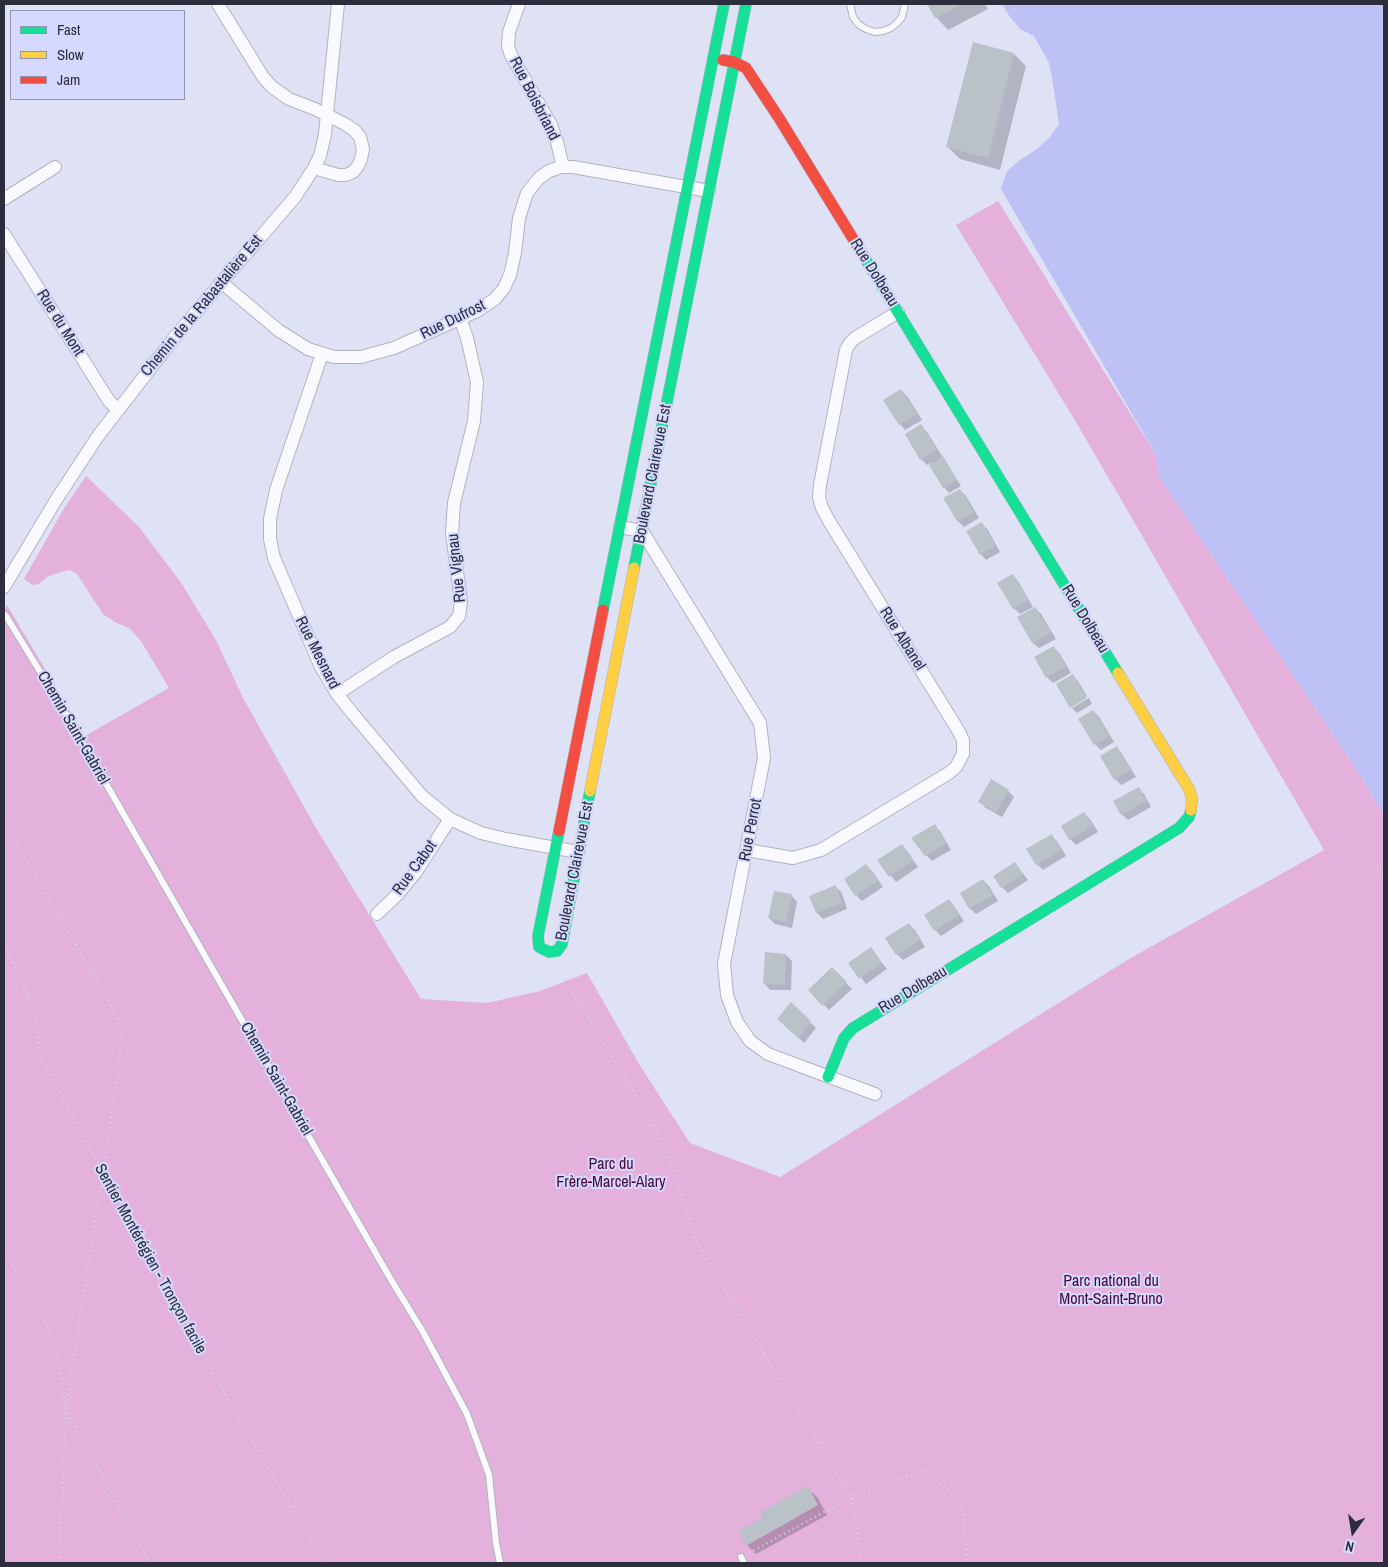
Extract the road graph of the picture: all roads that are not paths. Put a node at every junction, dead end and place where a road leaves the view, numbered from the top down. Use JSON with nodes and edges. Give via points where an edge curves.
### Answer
{"nodes":[{"id":1,"x":218,"y":4,"type":"edge"},
{"id":2,"x":338,"y":4,"type":"edge"},
{"id":3,"x":519,"y":4,"type":"edge"},
{"id":4,"x":724,"y":4,"type":"edge"},
{"id":5,"x":746,"y":4,"type":"edge"},
{"id":6,"x":850,"y":4,"type":"edge"},
{"id":7,"x":905,"y":4,"type":"edge"},
{"id":8,"x":713,"y":58,"type":"junction"},
{"id":9,"x":734,"y":62,"type":"junction"},
{"id":10,"x":328,"y":115,"type":"junction"},
{"id":11,"x":55,"y":167,"type":"dead end"},
{"id":12,"x":563,"y":167,"type":"junction"},
{"id":13,"x":314,"y":168,"type":"junction"},
{"id":14,"x":686,"y":187,"type":"junction"},
{"id":15,"x":709,"y":191,"type":"junction"},
{"id":16,"x":4,"y":199,"type":"edge"},
{"id":17,"x":4,"y":234,"type":"edge"},
{"id":18,"x":221,"y":282,"type":"junction"},
{"id":19,"x":898,"y":312,"type":"junction"},
{"id":20,"x":460,"y":318,"type":"junction"},
{"id":21,"x":322,"y":354,"type":"junction"},
{"id":22,"x":118,"y":410,"type":"junction"},
{"id":23,"x":620,"y":527,"type":"junction"},
{"id":24,"x":642,"y":532,"type":"junction"},
{"id":25,"x":4,"y":587,"type":"edge"},
{"id":26,"x":4,"y":614,"type":"edge"},
{"id":27,"x":337,"y":694,"type":"junction"},
{"id":28,"x":450,"y":819,"type":"junction"},
{"id":29,"x":556,"y":848,"type":"junction"},
{"id":30,"x":747,"y":850,"type":"junction"},
{"id":31,"x":578,"y":852,"type":"junction"},
{"id":32,"x":377,"y":914,"type":"dead end"},
{"id":33,"x":828,"y":1077,"type":"junction"},
{"id":34,"x":875,"y":1094,"type":"dead end"},
{"id":35,"x":500,"y":1563,"type":"edge"}],
"edges":[{"from":1,"to":10,"type":"street","via":[[272,87],[289,100]]},
{"from":2,"to":10,"type":"street","name":"Chemin de la Rabastalière Est"},
{"from":3,"to":12,"type":"street","name":"Rue Boisbriand","via":[[508,46],[551,125]]},
{"from":4,"to":8,"type":"street","name":"Boulevard Clairevue Est"},
{"from":5,"to":9,"type":"street","name":"Boulevard Clairevue Est"},
{"from":6,"to":7,"type":"lane","via":[[858,24],[874,32],[897,23]]},
{"from":8,"to":9,"type":"street"},
{"from":8,"to":14,"type":"street","name":"Boulevard Clairevue Est"},
{"from":9,"to":15,"type":"street","name":"Boulevard Clairevue Est"},
{"from":9,"to":19,"type":"street","name":"Rue Dolbeau","via":[[746,68]]},
{"from":10,"to":13,"type":"street","name":"Chemin de la Rabastalière Est","via":[[324,142]]},
{"from":10,"to":13,"type":"street","via":[[360,137],[361,159],[356,169],[346,175]]},
{"from":11,"to":16,"type":"street"},
{"from":12,"to":14,"type":"street"},
{"from":12,"to":20,"type":"street","name":"Rue Dufrost","via":[[544,175],[527,193],[519,218],[510,275],[504,288],[489,304]]},
{"from":13,"to":18,"type":"street","name":"Chemin de la Rabastalière Est","via":[[290,202]]},
{"from":14,"to":15,"type":"street"},
{"from":14,"to":23,"type":"street","name":"Boulevard Clairevue Est"},
{"from":15,"to":24,"type":"street","name":"Boulevard Clairevue Est"},
{"from":17,"to":22,"type":"street","name":"Rue du Mont","via":[[109,401]]},
{"from":18,"to":21,"type":"street","name":"Rue Dufrost","via":[[286,336]]},
{"from":18,"to":22,"type":"street","name":"Chemin de la Rabastalière Est"},
{"from":19,"to":30,"type":"street","name":"Rue Albanel","via":[[856,338],[846,350],[819,497],[829,521],[958,730],[963,740],[962,754],[949,773],[821,850],[793,858]]},
{"from":19,"to":33,"type":"street","name":"Rue Dolbeau","via":[[1189,789],[1192,808],[1187,822],[1179,828],[852,1028],[844,1038]]},
{"from":20,"to":21,"type":"street","name":"Rue Dufrost","via":[[394,348],[370,355],[343,358]]},
{"from":20,"to":27,"type":"street","name":"Rue Vignau","via":[[477,382],[474,421],[454,503],[452,532],[461,602],[459,616],[450,627],[394,657]]},
{"from":21,"to":27,"type":"street","name":"Rue Mesnard","via":[[273,500],[270,529],[278,567],[321,667]]},
{"from":22,"to":25,"type":"street","name":"Chemin de la Rabastalière Est","via":[[79,463]]},
{"from":23,"to":24,"type":"street"},
{"from":23,"to":29,"type":"street","name":"Boulevard Clairevue Est"},
{"from":24,"to":30,"type":"street","name":"Rue Perrot","via":[[760,723],[764,758]]},
{"from":24,"to":31,"type":"street","name":"Boulevard Clairevue Est"},
{"from":26,"to":35,"type":"lane","name":"Chemin Saint-Gabriel","via":[[66,714],[423,1332],[467,1414],[489,1475]]},
{"from":27,"to":28,"type":"street","name":"Rue Mesnard","via":[[422,796]]},
{"from":28,"to":29,"type":"street","name":"Rue Mesnard","via":[[481,833]]},
{"from":28,"to":32,"type":"street","name":"Rue Cabot","via":[[416,872]]},
{"from":29,"to":31,"type":"street","name":"Rue Mesnard"},
{"from":29,"to":31,"type":"street","name":"Boulevard Clairevue Est","via":[[538,942],[539,947],[549,952],[557,951],[562,944]]},
{"from":30,"to":33,"type":"street","name":"Rue Perrot","via":[[724,964],[727,995],[737,1022],[750,1042],[768,1054]]},
{"from":33,"to":34,"type":"street","name":"Rue Perrot"}]}
